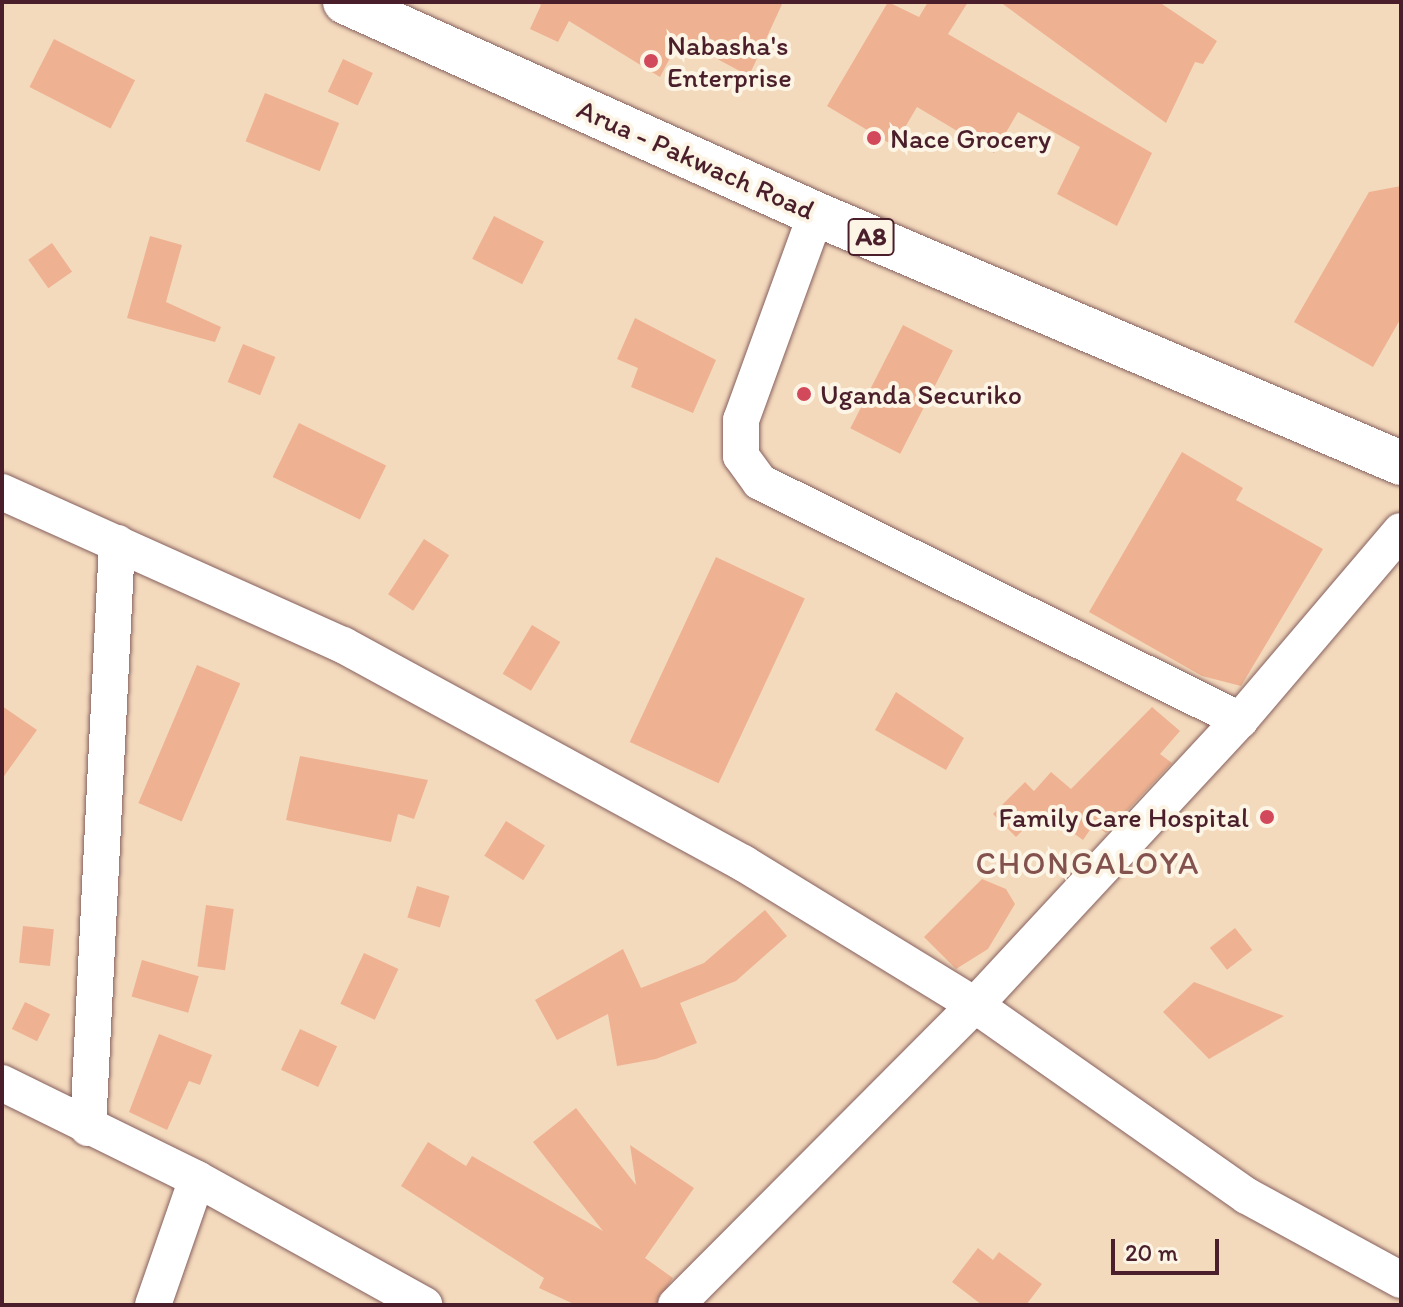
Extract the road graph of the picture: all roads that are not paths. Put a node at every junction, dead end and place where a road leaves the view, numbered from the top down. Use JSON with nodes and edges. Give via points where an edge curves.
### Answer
{"nodes":[{"id":1,"x":345,"y":2,"type":"edge"},
{"id":2,"x":816,"y":214,"type":"junction"},
{"id":3,"x":1401,"y":463,"type":"edge"},
{"id":4,"x":2,"y":492,"type":"edge"},
{"id":5,"x":1401,"y":531,"type":"edge"},
{"id":6,"x":117,"y":543,"type":"junction"},
{"id":7,"x":1240,"y":720,"type":"junction"},
{"id":8,"x":975,"y":1005,"type":"junction"},
{"id":9,"x":2,"y":1083,"type":"edge"},
{"id":10,"x":88,"y":1128,"type":"junction"},
{"id":11,"x":197,"y":1179,"type":"junction"},
{"id":12,"x":1401,"y":1280,"type":"edge"},
{"id":13,"x":153,"y":1305,"type":"edge"},
{"id":14,"x":424,"y":1305,"type":"edge"},
{"id":15,"x":676,"y":1305,"type":"edge"}],
"edges":[{"from":1,"to":2,"type":"main road","name":"Arua - Pakwach Road","number":"A8"},
{"from":2,"to":3,"type":"main road","name":"Arua - Pakwach Road","number":"A8"},
{"from":2,"to":7,"type":"street","via":[[741,420],[741,456],[760,482]]},
{"from":4,"to":6,"type":"street"},
{"from":5,"to":7,"type":"street"},
{"from":6,"to":8,"type":"street","via":[[343,645],[743,863]]},
{"from":6,"to":10,"type":"street"},
{"from":7,"to":8,"type":"street"},
{"from":8,"to":12,"type":"street","via":[[1247,1196]]},
{"from":8,"to":15,"type":"street"},
{"from":9,"to":10,"type":"street"},
{"from":10,"to":11,"type":"street"},
{"from":11,"to":13,"type":"street"},
{"from":11,"to":14,"type":"street"}]}
